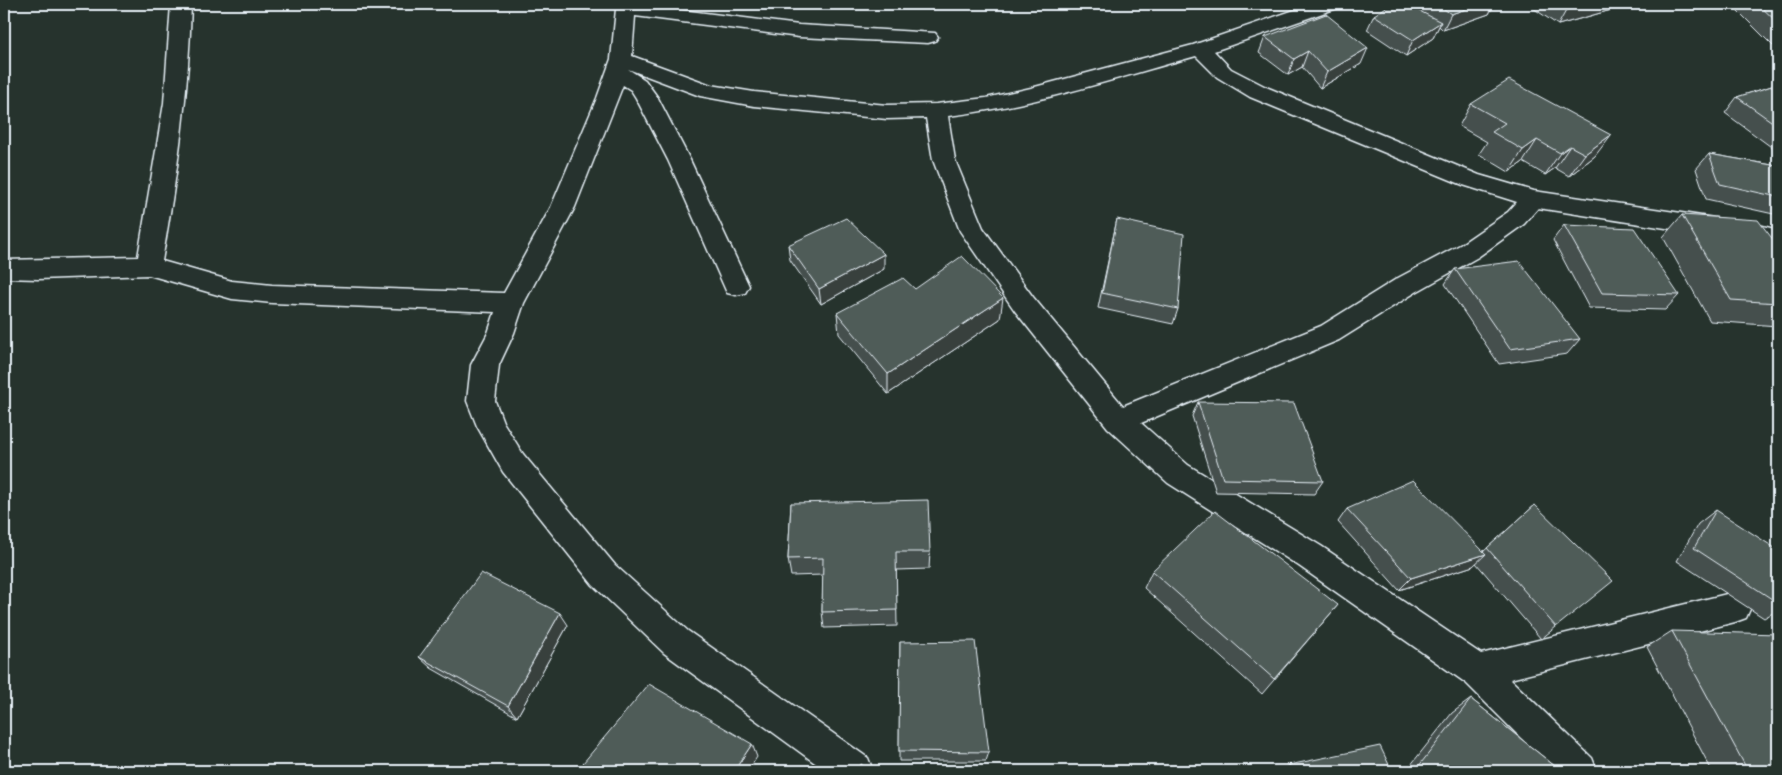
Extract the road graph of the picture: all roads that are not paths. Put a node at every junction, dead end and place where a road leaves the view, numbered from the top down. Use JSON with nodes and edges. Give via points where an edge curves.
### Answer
{"nodes":[{"id":1,"x":181,"y":4,"type":"edge"},
{"id":2,"x":1330,"y":4,"type":"edge"},
{"id":3,"x":625,"y":6,"type":"edge"},
{"id":4,"x":928,"y":37,"type":"dead end"},
{"id":5,"x":1200,"y":49,"type":"junction"},
{"id":6,"x":619,"y":66,"type":"junction"},
{"id":7,"x":936,"y":111,"type":"junction"},
{"id":8,"x":1534,"y":199,"type":"junction"},
{"id":9,"x":1778,"y":239,"type":"edge"},
{"id":10,"x":149,"y":266,"type":"junction"},
{"id":11,"x":4,"y":269,"type":"edge"},
{"id":12,"x":736,"y":286,"type":"dead end"},
{"id":13,"x":511,"y":303,"type":"junction"},
{"id":14,"x":1118,"y":420,"type":"junction"},
{"id":15,"x":1735,"y":607,"type":"dead end"},
{"id":16,"x":1478,"y":671,"type":"junction"},
{"id":17,"x":855,"y":771,"type":"edge"},
{"id":18,"x":1579,"y":771,"type":"edge"}],
"edges":[{"from":1,"to":10,"type":"street","via":[[169,154]]},
{"from":2,"to":5,"type":"street"},
{"from":3,"to":4,"type":"street","via":[[790,30]]},
{"from":3,"to":6,"type":"street"},
{"from":5,"to":7,"type":"street","via":[[995,103]]},
{"from":5,"to":8,"type":"street","via":[[1224,73],[1258,92],[1471,180]]},
{"from":6,"to":7,"type":"street","via":[[708,91],[754,99],[887,112]]},
{"from":6,"to":12,"type":"street","via":[[647,98]]},
{"from":6,"to":13,"type":"street","via":[[563,207]]},
{"from":7,"to":14,"type":"street","via":[[944,160],[972,231],[1024,304]]},
{"from":8,"to":9,"type":"street"},
{"from":8,"to":14,"type":"street","via":[[1516,218],[1469,251],[1330,333]]},
{"from":10,"to":11,"type":"street"},
{"from":10,"to":13,"type":"street","via":[[242,291]]},
{"from":13,"to":17,"type":"street","via":[[486,365],[481,401],[491,426],[513,463],[604,574],[676,642]]},
{"from":14,"to":16,"type":"street","via":[[1178,474],[1310,556]]},
{"from":15,"to":16,"type":"street"},
{"from":16,"to":18,"type":"street"}]}
